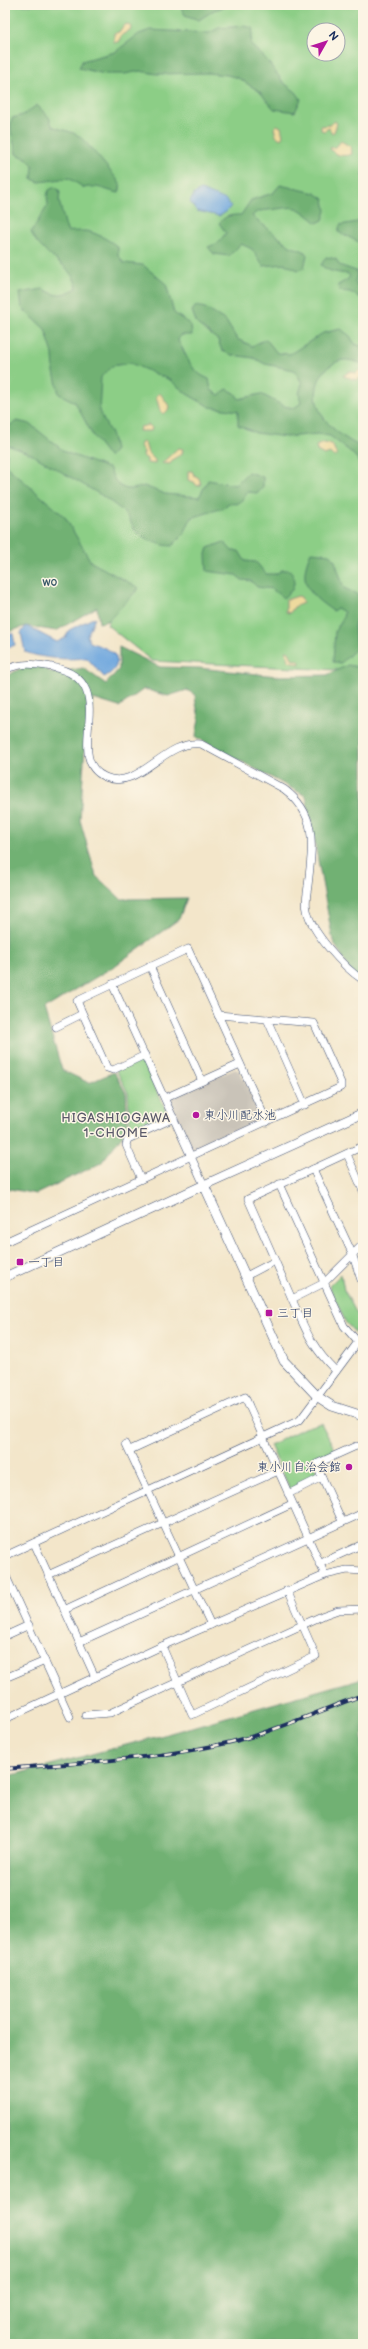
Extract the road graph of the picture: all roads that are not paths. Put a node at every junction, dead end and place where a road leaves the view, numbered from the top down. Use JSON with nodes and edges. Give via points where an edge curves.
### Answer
{"nodes":[{"id":1,"x":5,"y":670,"type":"edge"},
{"id":2,"x":150,"y":966,"type":"junction"},
{"id":3,"x":363,"y":980,"type":"edge"},
{"id":4,"x":112,"y":984,"type":"junction"},
{"id":5,"x":82,"y":1014,"type":"junction"},
{"id":6,"x":218,"y":1015,"type":"junction"},
{"id":7,"x":266,"y":1019,"type":"junction"},
{"id":8,"x":56,"y":1027,"type":"dead end"},
{"id":9,"x":145,"y":1055,"type":"junction"},
{"id":10,"x":240,"y":1064,"type":"junction"},
{"id":11,"x":202,"y":1081,"type":"junction"},
{"id":12,"x":165,"y":1098,"type":"junction"},
{"id":13,"x":305,"y":1105,"type":"junction"},
{"id":14,"x":363,"y":1113,"type":"edge"},
{"id":15,"x":174,"y":1118,"type":"junction"},
{"id":16,"x":267,"y":1122,"type":"junction"},
{"id":17,"x":363,"y":1146,"type":"edge"},
{"id":18,"x":346,"y":1154,"type":"junction"},
{"id":19,"x":192,"y":1157,"type":"junction"},
{"id":20,"x":313,"y":1169,"type":"junction"},
{"id":21,"x":142,"y":1179,"type":"junction"},
{"id":22,"x":279,"y":1184,"type":"junction"},
{"id":23,"x":204,"y":1186,"type":"junction"},
{"id":24,"x":363,"y":1191,"type":"edge"},
{"id":25,"x":5,"y":1242,"type":"edge"},
{"id":26,"x":363,"y":1244,"type":"edge"},
{"id":27,"x":352,"y":1254,"type":"junction"},
{"id":28,"x":275,"y":1261,"type":"junction"},
{"id":29,"x":246,"y":1276,"type":"junction"},
{"id":30,"x":5,"y":1277,"type":"edge"},
{"id":31,"x":324,"y":1283,"type":"junction"},
{"id":32,"x":363,"y":1286,"type":"edge"},
{"id":33,"x":292,"y":1299,"type":"junction"},
{"id":34,"x":336,"y":1371,"type":"junction"},
{"id":35,"x":318,"y":1397,"type":"junction"},
{"id":36,"x":363,"y":1416,"type":"edge"},
{"id":37,"x":262,"y":1437,"type":"junction"},
{"id":38,"x":363,"y":1447,"type":"edge"},
{"id":39,"x":278,"y":1471,"type":"junction"},
{"id":40,"x":322,"y":1477,"type":"junction"},
{"id":41,"x":149,"y":1490,"type":"junction"},
{"id":42,"x":288,"y":1494,"type":"junction"},
{"id":43,"x":292,"y":1504,"type":"junction"},
{"id":44,"x":363,"y":1513,"type":"edge"},
{"id":45,"x":342,"y":1521,"type":"junction"},
{"id":46,"x":164,"y":1523,"type":"junction"},
{"id":47,"x":307,"y":1537,"type":"junction"},
{"id":48,"x":34,"y":1543,"type":"junction"},
{"id":49,"x":363,"y":1544,"type":"edge"},
{"id":50,"x":5,"y":1556,"type":"edge"},
{"id":51,"x":179,"y":1557,"type":"junction"},
{"id":52,"x":319,"y":1564,"type":"junction"},
{"id":53,"x":363,"y":1571,"type":"edge"},
{"id":54,"x":5,"y":1574,"type":"edge"},
{"id":55,"x":48,"y":1575,"type":"junction"},
{"id":56,"x":325,"y":1575,"type":"junction"},
{"id":57,"x":195,"y":1590,"type":"junction"},
{"id":58,"x":287,"y":1590,"type":"junction"},
{"id":59,"x":363,"y":1609,"type":"edge"},
{"id":60,"x":64,"y":1610,"type":"junction"},
{"id":61,"x":304,"y":1624,"type":"junction"},
{"id":62,"x":29,"y":1625,"type":"junction"},
{"id":63,"x":210,"y":1625,"type":"junction"},
{"id":64,"x":5,"y":1636,"type":"edge"},
{"id":65,"x":79,"y":1642,"type":"junction"},
{"id":66,"x":162,"y":1646,"type":"junction"},
{"id":67,"x":45,"y":1661,"type":"junction"},
{"id":68,"x":95,"y":1677,"type":"junction"},
{"id":69,"x":5,"y":1678,"type":"edge"},
{"id":70,"x":178,"y":1680,"type":"junction"},
{"id":71,"x":60,"y":1694,"type":"junction"},
{"id":72,"x":84,"y":1716,"type":"dead end"},
{"id":73,"x":70,"y":1717,"type":"dead end"},
{"id":74,"x":5,"y":1719,"type":"edge"}],
"edges":[{"from":1,"to":3,"type":"street","via":[[24,663],[35,664],[58,668],[76,677],[86,689],[90,701],[88,758],[94,769],[103,776],[112,779],[130,778],[176,748],[192,743],[201,744],[295,797],[311,824],[312,849],[306,908],[310,923],[337,958]]},
{"from":2,"to":4,"type":"street"},
{"from":2,"to":6,"type":"street","via":[[188,949]]},
{"from":2,"to":11,"type":"street"},
{"from":4,"to":5,"type":"street","via":[[79,998],[77,1004]]},
{"from":4,"to":9,"type":"street"},
{"from":5,"to":8,"type":"street"},
{"from":5,"to":9,"type":"street","via":[[107,1068],[113,1070]]},
{"from":6,"to":7,"type":"street"},
{"from":6,"to":10,"type":"street"},
{"from":7,"to":13,"type":"street"},
{"from":7,"to":13,"type":"street","via":[[314,1023],[341,1083],[338,1090]]},
{"from":9,"to":12,"type":"street"},
{"from":10,"to":11,"type":"street"},
{"from":10,"to":16,"type":"street"},
{"from":11,"to":12,"type":"street"},
{"from":12,"to":15,"type":"street"},
{"from":13,"to":16,"type":"street"},
{"from":14,"to":23,"type":"street"},
{"from":15,"to":19,"type":"street"},
{"from":15,"to":21,"type":"street","via":[[128,1139],[126,1145]]},
{"from":16,"to":19,"type":"street"},
{"from":17,"to":18,"type":"street"},
{"from":18,"to":20,"type":"street"},
{"from":18,"to":24,"type":"street"},
{"from":19,"to":21,"type":"street"},
{"from":19,"to":23,"type":"street"},
{"from":20,"to":22,"type":"street"},
{"from":20,"to":27,"type":"street"},
{"from":21,"to":25,"type":"street"},
{"from":22,"to":28,"type":"street","via":[[248,1199]]},
{"from":22,"to":31,"type":"street"},
{"from":23,"to":29,"type":"street"},
{"from":23,"to":30,"type":"street"},
{"from":26,"to":27,"type":"street"},
{"from":27,"to":31,"type":"street"},
{"from":27,"to":32,"type":"street"},
{"from":28,"to":29,"type":"street"},
{"from":28,"to":33,"type":"street"},
{"from":29,"to":35,"type":"street","via":[[284,1361]]},
{"from":31,"to":33,"type":"street"},
{"from":31,"to":34,"type":"street","via":[[344,1326],[358,1342]]},
{"from":33,"to":34,"type":"street","via":[[319,1355]]},
{"from":34,"to":35,"type":"street"},
{"from":35,"to":36,"type":"street","via":[[332,1406]]},
{"from":35,"to":37,"type":"street","via":[[300,1420]]},
{"from":37,"to":39,"type":"street"},
{"from":37,"to":41,"type":"street"},
{"from":37,"to":41,"type":"street","via":[[245,1397],[128,1447]]},
{"from":38,"to":40,"type":"street","via":[[356,1446],[316,1464]]},
{"from":39,"to":42,"type":"street"},
{"from":39,"to":46,"type":"street"},
{"from":40,"to":42,"type":"street"},
{"from":40,"to":45,"type":"street"},
{"from":41,"to":46,"type":"street"},
{"from":41,"to":48,"type":"street"},
{"from":42,"to":43,"type":"street"},
{"from":43,"to":47,"type":"street"},
{"from":43,"to":51,"type":"street"},
{"from":44,"to":45,"type":"street"},
{"from":45,"to":47,"type":"street"},
{"from":46,"to":51,"type":"street"},
{"from":46,"to":55,"type":"street"},
{"from":47,"to":52,"type":"street"},
{"from":47,"to":57,"type":"street"},
{"from":48,"to":50,"type":"street"},
{"from":48,"to":55,"type":"street"},
{"from":49,"to":52,"type":"street"},
{"from":51,"to":57,"type":"street"},
{"from":51,"to":60,"type":"street"},
{"from":52,"to":56,"type":"street"},
{"from":53,"to":56,"type":"street","via":[[347,1570]]},
{"from":54,"to":62,"type":"street"},
{"from":55,"to":60,"type":"street"},
{"from":56,"to":58,"type":"street"},
{"from":57,"to":63,"type":"street"},
{"from":57,"to":65,"type":"street"},
{"from":58,"to":61,"type":"street"},
{"from":58,"to":63,"type":"street"},
{"from":59,"to":61,"type":"street","via":[[338,1610]]},
{"from":60,"to":65,"type":"street"},
{"from":61,"to":70,"type":"street"},
{"from":61,"to":70,"type":"street","via":[[316,1656],[192,1715]]},
{"from":62,"to":64,"type":"street"},
{"from":62,"to":67,"type":"street"},
{"from":63,"to":66,"type":"street"},
{"from":65,"to":68,"type":"street"},
{"from":66,"to":68,"type":"street"},
{"from":66,"to":70,"type":"street"},
{"from":67,"to":69,"type":"street"},
{"from":67,"to":71,"type":"street"},
{"from":68,"to":71,"type":"street"},
{"from":70,"to":72,"type":"street","via":[[110,1713]]},
{"from":71,"to":73,"type":"street"},
{"from":71,"to":74,"type":"street"}]}
